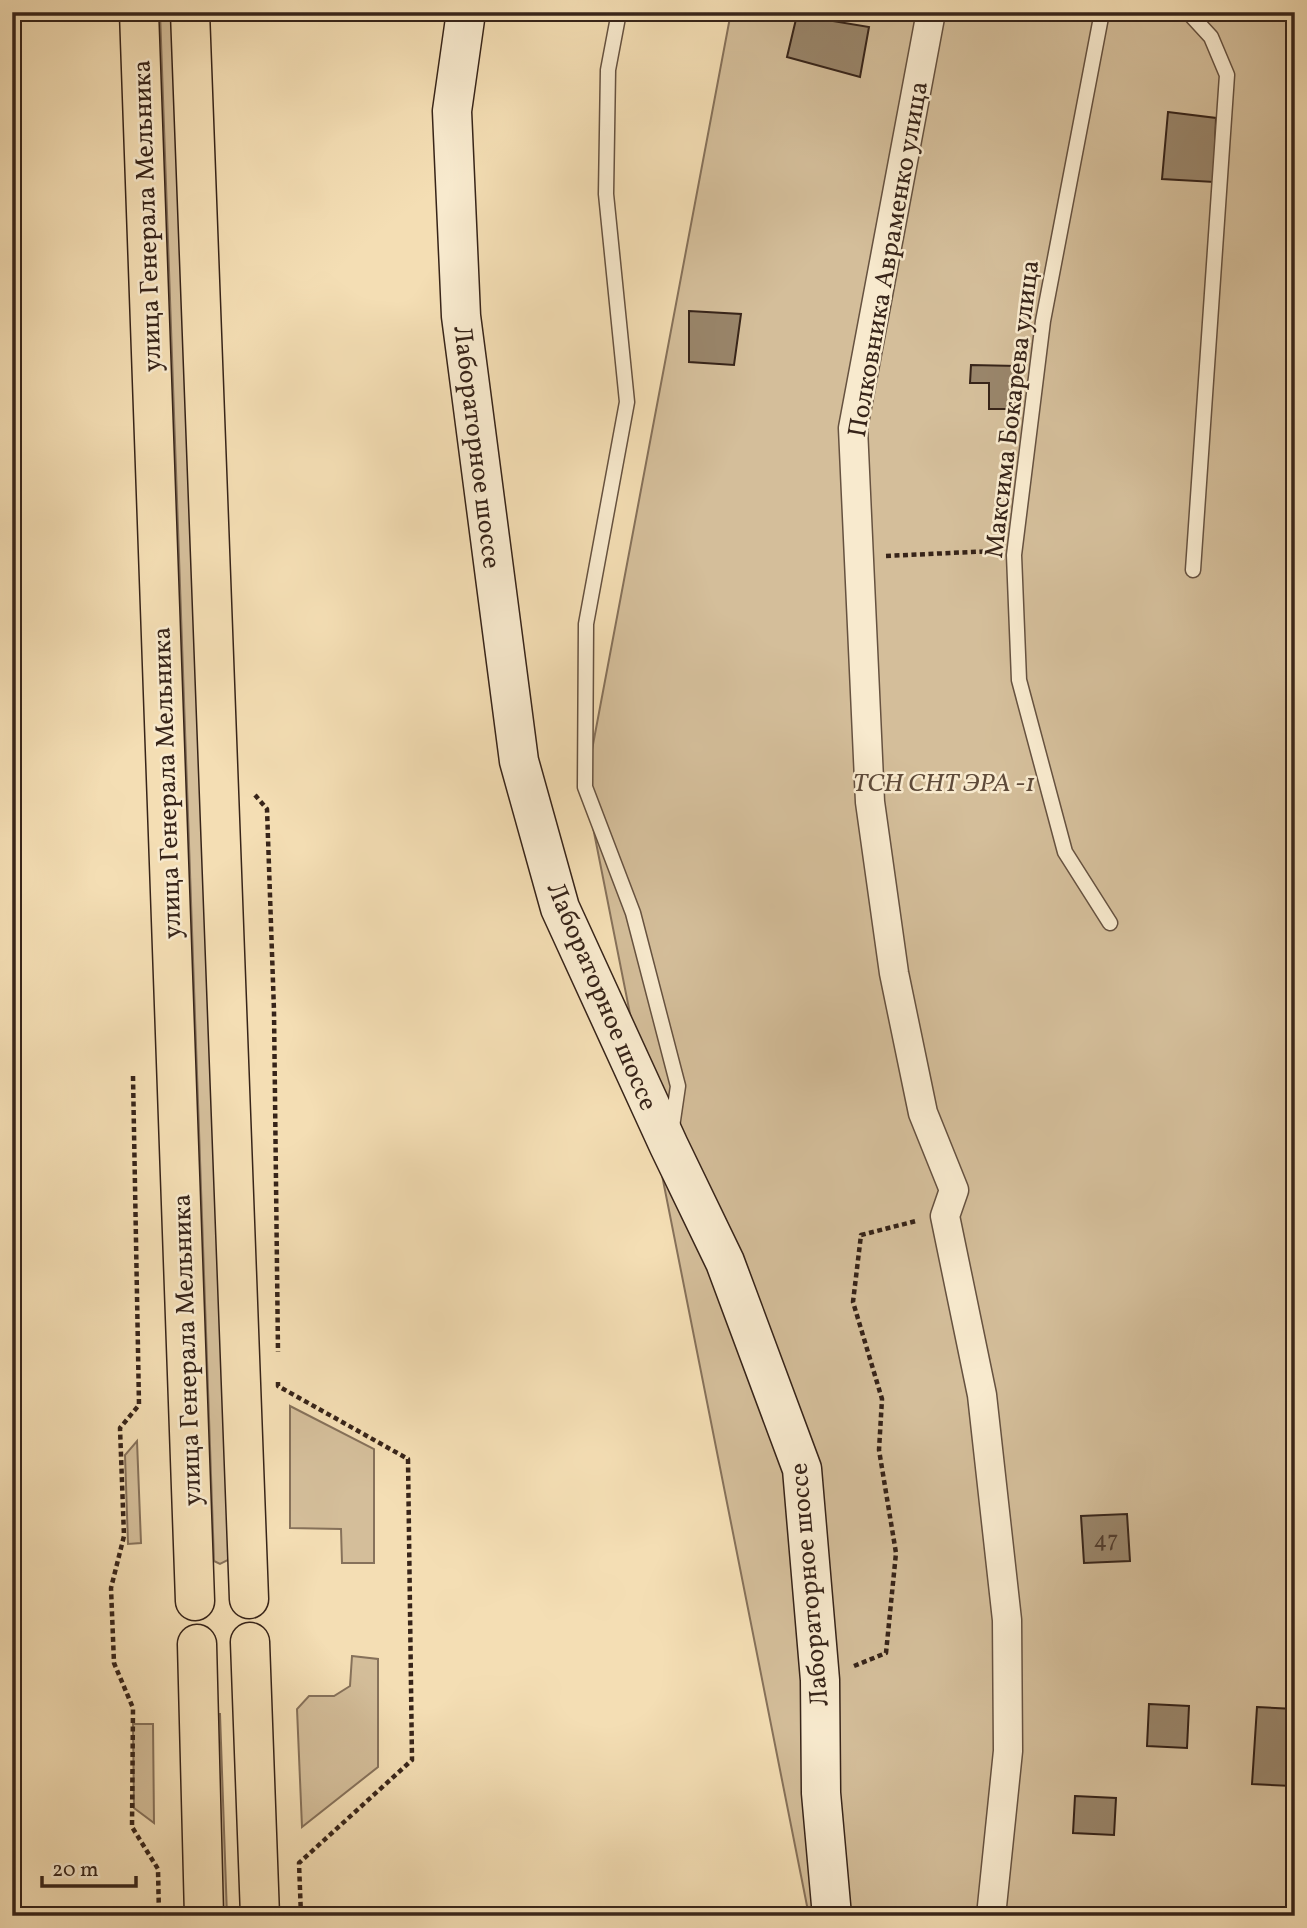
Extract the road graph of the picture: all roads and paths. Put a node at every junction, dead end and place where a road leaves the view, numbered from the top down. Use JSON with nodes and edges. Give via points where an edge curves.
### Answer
{"nodes":[{"id":1,"x":139,"y":12,"type":"edge"},
{"id":2,"x":191,"y":12,"type":"edge"},
{"id":3,"x":466,"y":12,"type":"edge"},
{"id":4,"x":620,"y":12,"type":"edge"},
{"id":5,"x":931,"y":12,"type":"edge"},
{"id":6,"x":1102,"y":12,"type":"edge"},
{"id":7,"x":1188,"y":12,"type":"edge"},
{"id":8,"x":1014,"y":555,"type":"junction"},
{"id":9,"x":860,"y":558,"type":"junction"},
{"id":10,"x":1193,"y":570,"type":"dead end"},
{"id":11,"x":251,"y":791,"type":"dead end"},
{"id":12,"x":1110,"y":923,"type":"dead end"},
{"id":13,"x":133,"y":1076,"type":"dead end"},
{"id":14,"x":668,"y":1146,"type":"junction"},
{"id":15,"x":945,"y":1216,"type":"junction"},
{"id":16,"x":278,"y":1359,"type":"dead end"},
{"id":17,"x":278,"y":1372,"type":"dead end"},
{"id":18,"x":247,"y":1550,"type":"junction"},
{"id":19,"x":193,"y":1554,"type":"junction"},
{"id":20,"x":249,"y":1599,"type":"dead end"},
{"id":21,"x":195,"y":1601,"type":"dead end"},
{"id":22,"x":250,"y":1642,"type":"dead end"},
{"id":23,"x":197,"y":1644,"type":"dead end"},
{"id":24,"x":820,"y":1680,"type":"junction"},
{"id":25,"x":199,"y":1697,"type":"junction"},
{"id":26,"x":252,"y":1698,"type":"junction"},
{"id":27,"x":159,"y":1916,"type":"edge"},
{"id":28,"x":204,"y":1916,"type":"edge"},
{"id":29,"x":260,"y":1916,"type":"edge"},
{"id":30,"x":301,"y":1916,"type":"edge"},
{"id":31,"x":832,"y":1916,"type":"edge"},
{"id":32,"x":991,"y":1916,"type":"edge"}],
"edges":[{"from":1,"to":19,"type":"main road","name":"улица Генерала Мельника"},
{"from":2,"to":18,"type":"main road","name":"улица Генерала Мельника"},
{"from":3,"to":14,"type":"main road","name":"Лабораторное шоссе","via":[[452,111],[461,316],[519,761],[560,908]]},
{"from":4,"to":14,"type":"lane","via":[[608,70],[606,194],[627,402],[586,624],[585,787],[633,913],[678,1086]]},
{"from":5,"to":9,"type":"street","name":"Полковника Авраменко улица","via":[[853,428]]},
{"from":6,"to":8,"type":"lane","name":"Максима Бокарева улица","via":[[1043,321]]},
{"from":7,"to":10,"type":"lane","via":[[1211,37],[1227,75]]},
{"from":8,"to":9,"type":"path","via":[[992,551]]},
{"from":8,"to":12,"type":"lane","name":"Максима Бокарева улица","via":[[1018,680],[1065,852]]},
{"from":9,"to":15,"type":"street","name":"Полковника Авраменко улица","via":[[870,802],[894,973],[923,1113],[954,1190]]},
{"from":11,"to":16,"type":"path","via":[[267,809]]},
{"from":13,"to":27,"type":"path","via":[[139,1405],[120,1428],[124,1536],[111,1588],[114,1663],[133,1708],[132,1827],[158,1868]]},
{"from":14,"to":24,"type":"main road","name":"Лабораторное шоссе","via":[[724,1262],[802,1469]]},
{"from":15,"to":24,"type":"path","via":[[861,1235],[853,1302],[882,1399],[879,1450],[896,1553],[886,1653]]},
{"from":15,"to":32,"type":"street","name":"Полковника Авраменко улица","via":[[982,1395],[1007,1620],[1008,1751]]},
{"from":17,"to":30,"type":"path","via":[[278,1386],[408,1459],[412,1760],[299,1863]]},
{"from":18,"to":19,"type":"main road","via":[[222,1568],[208,1566]]},
{"from":18,"to":20,"type":"main road","name":"улица Генерала Мельника"},
{"from":19,"to":21,"type":"main road","name":"улица Генерала Мельника"},
{"from":22,"to":26,"type":"main road"},
{"from":23,"to":25,"type":"main road"},
{"from":24,"to":31,"type":"main road","name":"Лабораторное шоссе","via":[[821,1793]]},
{"from":25,"to":26,"type":"main road","via":[[211,1679],[226,1674],[241,1682]]},
{"from":25,"to":28,"type":"main road"},
{"from":26,"to":29,"type":"main road"}]}
